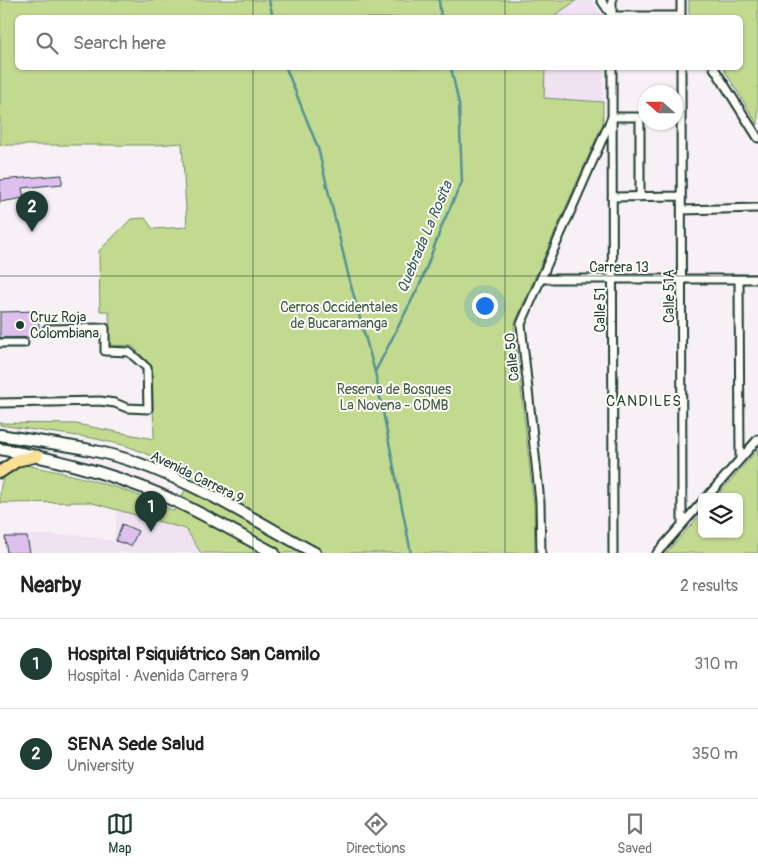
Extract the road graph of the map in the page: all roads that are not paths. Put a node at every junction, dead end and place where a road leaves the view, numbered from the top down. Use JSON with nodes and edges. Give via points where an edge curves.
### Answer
{"nodes":[{"id":1,"x":600,"y":0,"type":"edge"},
{"id":2,"x":612,"y":0,"type":"edge"},
{"id":3,"x":681,"y":0,"type":"edge"},
{"id":4,"x":611,"y":15,"type":"edge"},
{"id":5,"x":612,"y":15,"type":"edge"},
{"id":6,"x":681,"y":15,"type":"edge"},
{"id":7,"x":612,"y":70,"type":"edge"},
{"id":8,"x":681,"y":70,"type":"edge"},
{"id":9,"x":715,"y":70,"type":"edge"},
{"id":10,"x":612,"y":117,"type":"junction"},
{"id":11,"x":758,"y":138,"type":"edge"},
{"id":12,"x":640,"y":196,"type":"junction"},
{"id":13,"x":682,"y":196,"type":"junction"},
{"id":14,"x":612,"y":197,"type":"junction"},
{"id":15,"x":758,"y":208,"type":"edge"},
{"id":16,"x":682,"y":210,"type":"junction"},
{"id":17,"x":613,"y":279,"type":"junction"},
{"id":18,"x":682,"y":279,"type":"junction"},
{"id":19,"x":739,"y":279,"type":"junction"},
{"id":20,"x":758,"y":279,"type":"edge"},
{"id":21,"x":541,"y":280,"type":"junction"},
{"id":22,"x":46,"y":329,"type":"dead end"},
{"id":23,"x":0,"y":343,"type":"edge"},
{"id":24,"x":24,"y":343,"type":"dead end"},
{"id":25,"x":0,"y":403,"type":"edge"},
{"id":26,"x":0,"y":435,"type":"edge"},
{"id":27,"x":758,"y":439,"type":"edge"},
{"id":28,"x":0,"y":449,"type":"edge"},
{"id":29,"x":37,"y":456,"type":"junction"},
{"id":30,"x":740,"y":459,"type":"junction"},
{"id":31,"x":0,"y":472,"type":"edge"},
{"id":32,"x":710,"y":493,"type":"edge"},
{"id":33,"x":698,"y":506,"type":"edge"},
{"id":34,"x":682,"y":524,"type":"junction"},
{"id":35,"x":274,"y":553,"type":"edge"},
{"id":36,"x":315,"y":553,"type":"edge"},
{"id":37,"x":540,"y":553,"type":"edge"},
{"id":38,"x":614,"y":553,"type":"edge"},
{"id":39,"x":657,"y":553,"type":"edge"}],
"edges":[{"from":1,"to":4,"type":"street"},
{"from":2,"to":5,"type":"street"},
{"from":3,"to":6,"type":"street"},
{"from":7,"to":10,"type":"street","name":"Calle 51"},
{"from":8,"to":13,"type":"street","name":"Calle 51A"},
{"from":9,"to":11,"type":"street"},
{"from":10,"to":12,"type":"street","via":[[640,117]]},
{"from":10,"to":14,"type":"street","name":"Calle 51"},
{"from":10,"to":21,"type":"street","name":"Calle 50"},
{"from":12,"to":13,"type":"street"},
{"from":12,"to":14,"type":"street"},
{"from":13,"to":16,"type":"street","name":"Calle 51A"},
{"from":14,"to":17,"type":"street","name":"Calle 51"},
{"from":15,"to":16,"type":"street"},
{"from":16,"to":18,"type":"street","name":"Calle 51A"},
{"from":17,"to":18,"type":"street","name":"Carrera 13"},
{"from":17,"to":21,"type":"street","name":"Carrera 13"},
{"from":17,"to":38,"type":"street","name":"Calle 51"},
{"from":18,"to":19,"type":"street","name":"Carrera 13"},
{"from":18,"to":34,"type":"street","name":"Calle 51A"},
{"from":19,"to":20,"type":"street","name":"Carrera 13"},
{"from":19,"to":30,"type":"street"},
{"from":21,"to":37,"type":"street","name":"Calle 50","via":[[521,324],[540,502]]},
{"from":22,"to":25,"type":"street","via":[[105,328],[105,351],[129,352],[147,368],[148,409],[100,401]]},
{"from":23,"to":24,"type":"street"},
{"from":26,"to":36,"type":"main road","name":"Avenida Carrera 9","via":[[113,455],[153,469]]},
{"from":27,"to":30,"type":"street"},
{"from":28,"to":29,"type":"main road"},
{"from":29,"to":31,"type":"main road","via":[[18,460]]},
{"from":29,"to":35,"type":"main road","via":[[108,474],[180,503]]},
{"from":30,"to":32,"type":"street"},
{"from":33,"to":34,"type":"street"},
{"from":34,"to":39,"type":"street"}]}
